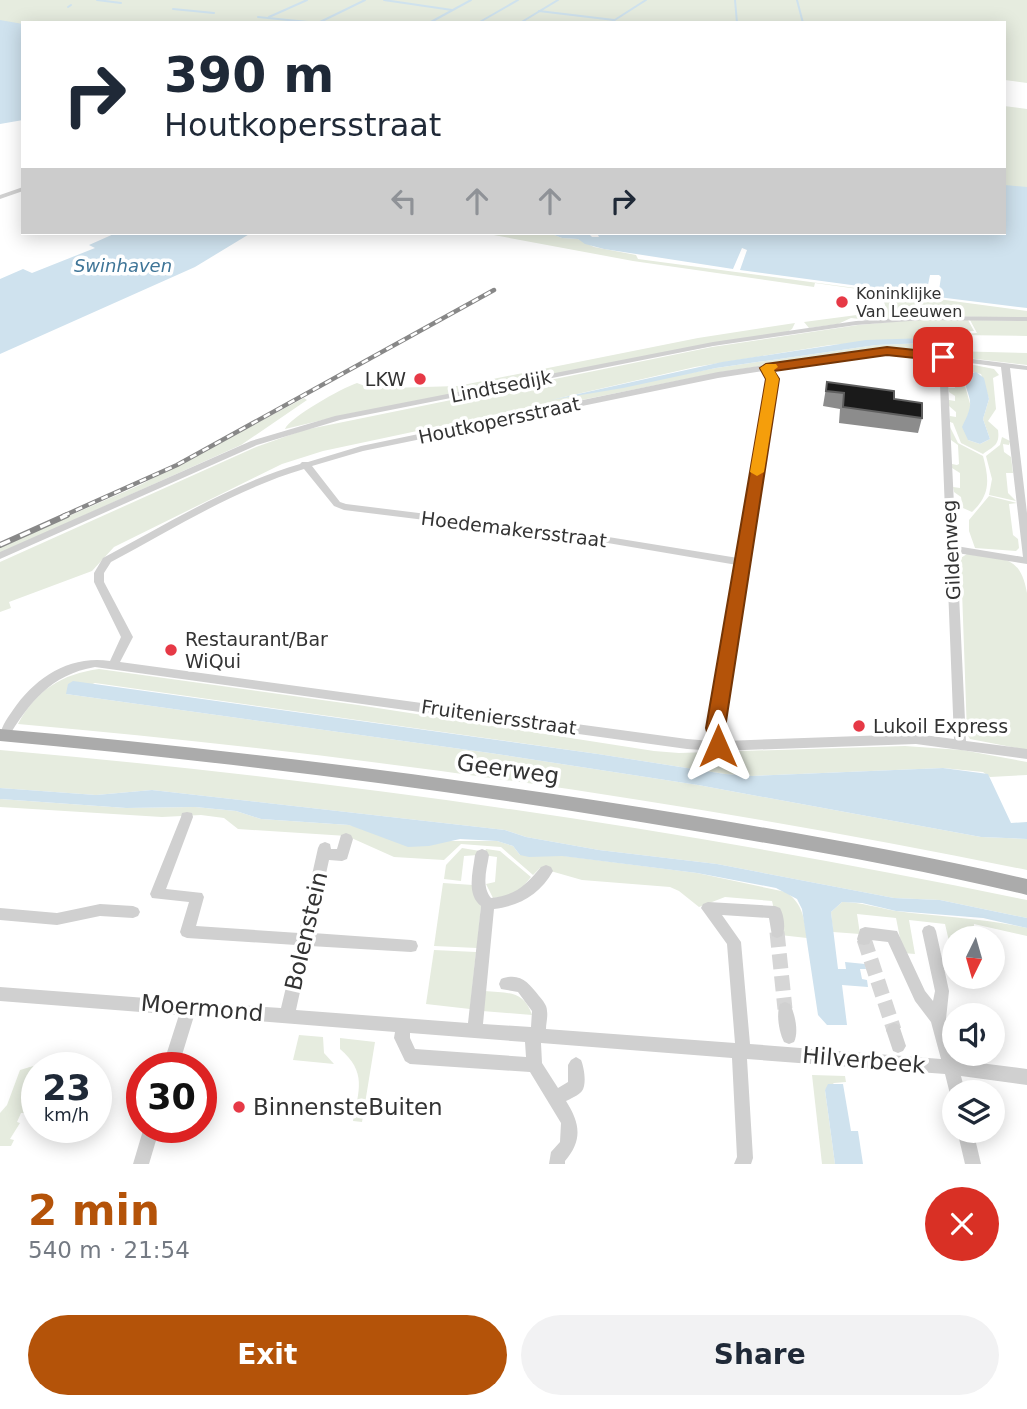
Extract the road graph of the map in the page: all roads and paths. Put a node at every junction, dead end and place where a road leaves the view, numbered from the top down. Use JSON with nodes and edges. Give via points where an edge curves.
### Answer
{"nodes":[{"id":1,"x":21,"y":190,"type":"edge"},
{"id":2,"x":0,"y":197,"type":"edge"},
{"id":3,"x":1027,"y":319,"type":"edge"},
{"id":4,"x":943,"y":357,"type":"junction"},
{"id":5,"x":1005,"y":365,"type":"junction"},
{"id":6,"x":766,"y":368,"type":"junction"},
{"id":7,"x":1027,"y":368,"type":"edge"},
{"id":8,"x":305,"y":464,"type":"junction"},
{"id":9,"x":952,"y":549,"type":"junction"},
{"id":10,"x":1027,"y":555,"type":"edge"},
{"id":11,"x":0,"y":556,"type":"edge"},
{"id":12,"x":1027,"y":561,"type":"edge"},
{"id":13,"x":742,"y":562,"type":"junction"},
{"id":14,"x":114,"y":664,"type":"junction"},
{"id":15,"x":2,"y":735,"type":"edge"},
{"id":16,"x":960,"y":743,"type":"junction"},
{"id":17,"x":718,"y":746,"type":"junction"},
{"id":18,"x":1027,"y":754,"type":"edge"},
{"id":19,"x":183,"y":824,"type":"dead end"},
{"id":20,"x":346,"y":839,"type":"dead end"},
{"id":21,"x":482,"y":855,"type":"dead end"},
{"id":22,"x":546,"y":871,"type":"dead end"},
{"id":23,"x":1027,"y":885,"type":"edge"},
{"id":24,"x":488,"y":904,"type":"junction"},
{"id":25,"x":132,"y":912,"type":"dead end"},
{"id":26,"x":0,"y":914,"type":"edge"},
{"id":27,"x":929,"y":931,"type":"dead end"},
{"id":28,"x":777,"y":932,"type":"tunnel mouth"},
{"id":29,"x":864,"y":936,"type":"dead end"},
{"id":30,"x":303,"y":940,"type":"junction"},
{"id":31,"x":411,"y":946,"type":"dead end"},
{"id":32,"x":506,"y":984,"type":"dead end"},
{"id":33,"x":0,"y":994,"type":"edge"},
{"id":34,"x":189,"y":1007,"type":"junction"},
{"id":35,"x":785,"y":1009,"type":"tunnel mouth"},
{"id":36,"x":286,"y":1015,"type":"junction"},
{"id":37,"x":937,"y":1019,"type":"junction"},
{"id":38,"x":404,"y":1024,"type":"junction"},
{"id":39,"x":475,"y":1029,"type":"junction"},
{"id":40,"x":538,"y":1034,"type":"junction"},
{"id":41,"x":789,"y":1037,"type":"dead end"},
{"id":42,"x":741,"y":1050,"type":"junction"},
{"id":43,"x":175,"y":1052,"type":"edge"},
{"id":44,"x":534,"y":1065,"type":"junction"},
{"id":45,"x":576,"y":1065,"type":"dead end"},
{"id":46,"x":951,"y":1067,"type":"junction"},
{"id":47,"x":1027,"y":1077,"type":"edge"},
{"id":48,"x":954,"y":1080,"type":"edge"},
{"id":49,"x":555,"y":1099,"type":"junction"},
{"id":50,"x":147,"y":1143,"type":"edge"},
{"id":51,"x":968,"y":1143,"type":"edge"},
{"id":52,"x":141,"y":1164,"type":"edge"},
{"id":53,"x":557,"y":1164,"type":"edge"},
{"id":54,"x":741,"y":1164,"type":"edge"},
{"id":55,"x":973,"y":1164,"type":"edge"}],
"edges":[{"from":1,"to":2,"type":"street"},
{"from":3,"to":11,"type":"street","name":"Lindtsedijk","via":[[856,323],[713,344],[338,418],[254,443]]},
{"from":4,"to":5,"type":"street","name":"Houtkopersstraat"},
{"from":4,"to":6,"type":"street","name":"Houtkopersstraat","via":[[887,351]]},
{"from":4,"to":9,"type":"street","name":"Gildenweg"},
{"from":5,"to":7,"type":"street","name":"Houtkopersstraat"},
{"from":5,"to":10,"type":"street"},
{"from":6,"to":8,"type":"street","name":"Houtkopersstraat","via":[[705,377]]},
{"from":6,"to":13,"type":"street","via":[[772,379]]},
{"from":8,"to":13,"type":"street","name":"Hoedemakersstraat","via":[[337,504],[352,509],[596,538]]},
{"from":8,"to":14,"type":"street","name":"Houtkopersstraat","via":[[238,491],[107,560],[99,582],[127,638]]},
{"from":9,"to":12,"type":"street"},
{"from":9,"to":16,"type":"street","name":"Gildenweg"},
{"from":13,"to":17,"type":"street","via":[[716,728]]},
{"from":14,"to":15,"type":"street","name":"Fruiteniersstraat","via":[[80,664],[49,678],[26,700]]},
{"from":14,"to":17,"type":"street","name":"Fruiteniersstraat"},
{"from":15,"to":23,"type":"main road","name":"Geerweg","via":[[441,783],[736,830]]},
{"from":16,"to":17,"type":"street","name":"Fruiteniersstraat","via":[[916,739]]},
{"from":16,"to":18,"type":"street","name":"Fruiteniersstraat"},
{"from":19,"to":30,"type":"street","via":[[157,894],[197,897],[187,932]]},
{"from":20,"to":30,"type":"street","name":"Bolenstein","via":[[342,855],[325,851]]},
{"from":21,"to":24,"type":"street","via":[[478,883],[481,898]]},
{"from":22,"to":24,"type":"street","via":[[524,897]]},
{"from":24,"to":39,"type":"street"},
{"from":25,"to":26,"type":"street","via":[[100,910],[57,919]]},
{"from":27,"to":37,"type":"street","via":[[942,991]]},
{"from":28,"to":42,"type":"street","via":[[775,912],[708,908],[734,942]]},
{"from":29,"to":37,"type":"street","via":[[892,936],[920,996]]},
{"from":30,"to":31,"type":"street"},
{"from":30,"to":36,"type":"street","name":"Bolenstein"},
{"from":32,"to":40,"type":"street","via":[[522,985],[540,1009]]},
{"from":33,"to":34,"type":"street","name":"Moermond"},
{"from":34,"to":36,"type":"street","name":"Moermond"},
{"from":34,"to":43,"type":"street"},
{"from":35,"to":41,"type":"street"},
{"from":36,"to":38,"type":"street","name":"Moermond"},
{"from":37,"to":46,"type":"street"},
{"from":38,"to":39,"type":"street","name":"Moermond"},
{"from":38,"to":44,"type":"street","via":[[402,1038],[410,1056]]},
{"from":39,"to":40,"type":"street","name":"Moermond"},
{"from":40,"to":42,"type":"street","name":"Moermond"},
{"from":40,"to":44,"type":"street","via":[[533,1039]]},
{"from":42,"to":46,"type":"street","name":"Hilverbeek"},
{"from":42,"to":54,"type":"street","via":[[745,1158]]},
{"from":44,"to":49,"type":"street"},
{"from":45,"to":49,"type":"street","via":[[576,1086]]},
{"from":46,"to":47,"type":"street","name":"Hilverbeek"},
{"from":46,"to":48,"type":"street"},
{"from":49,"to":53,"type":"street","via":[[569,1121],[568,1145]]},
{"from":50,"to":52,"type":"street"},
{"from":51,"to":55,"type":"street"}]}
